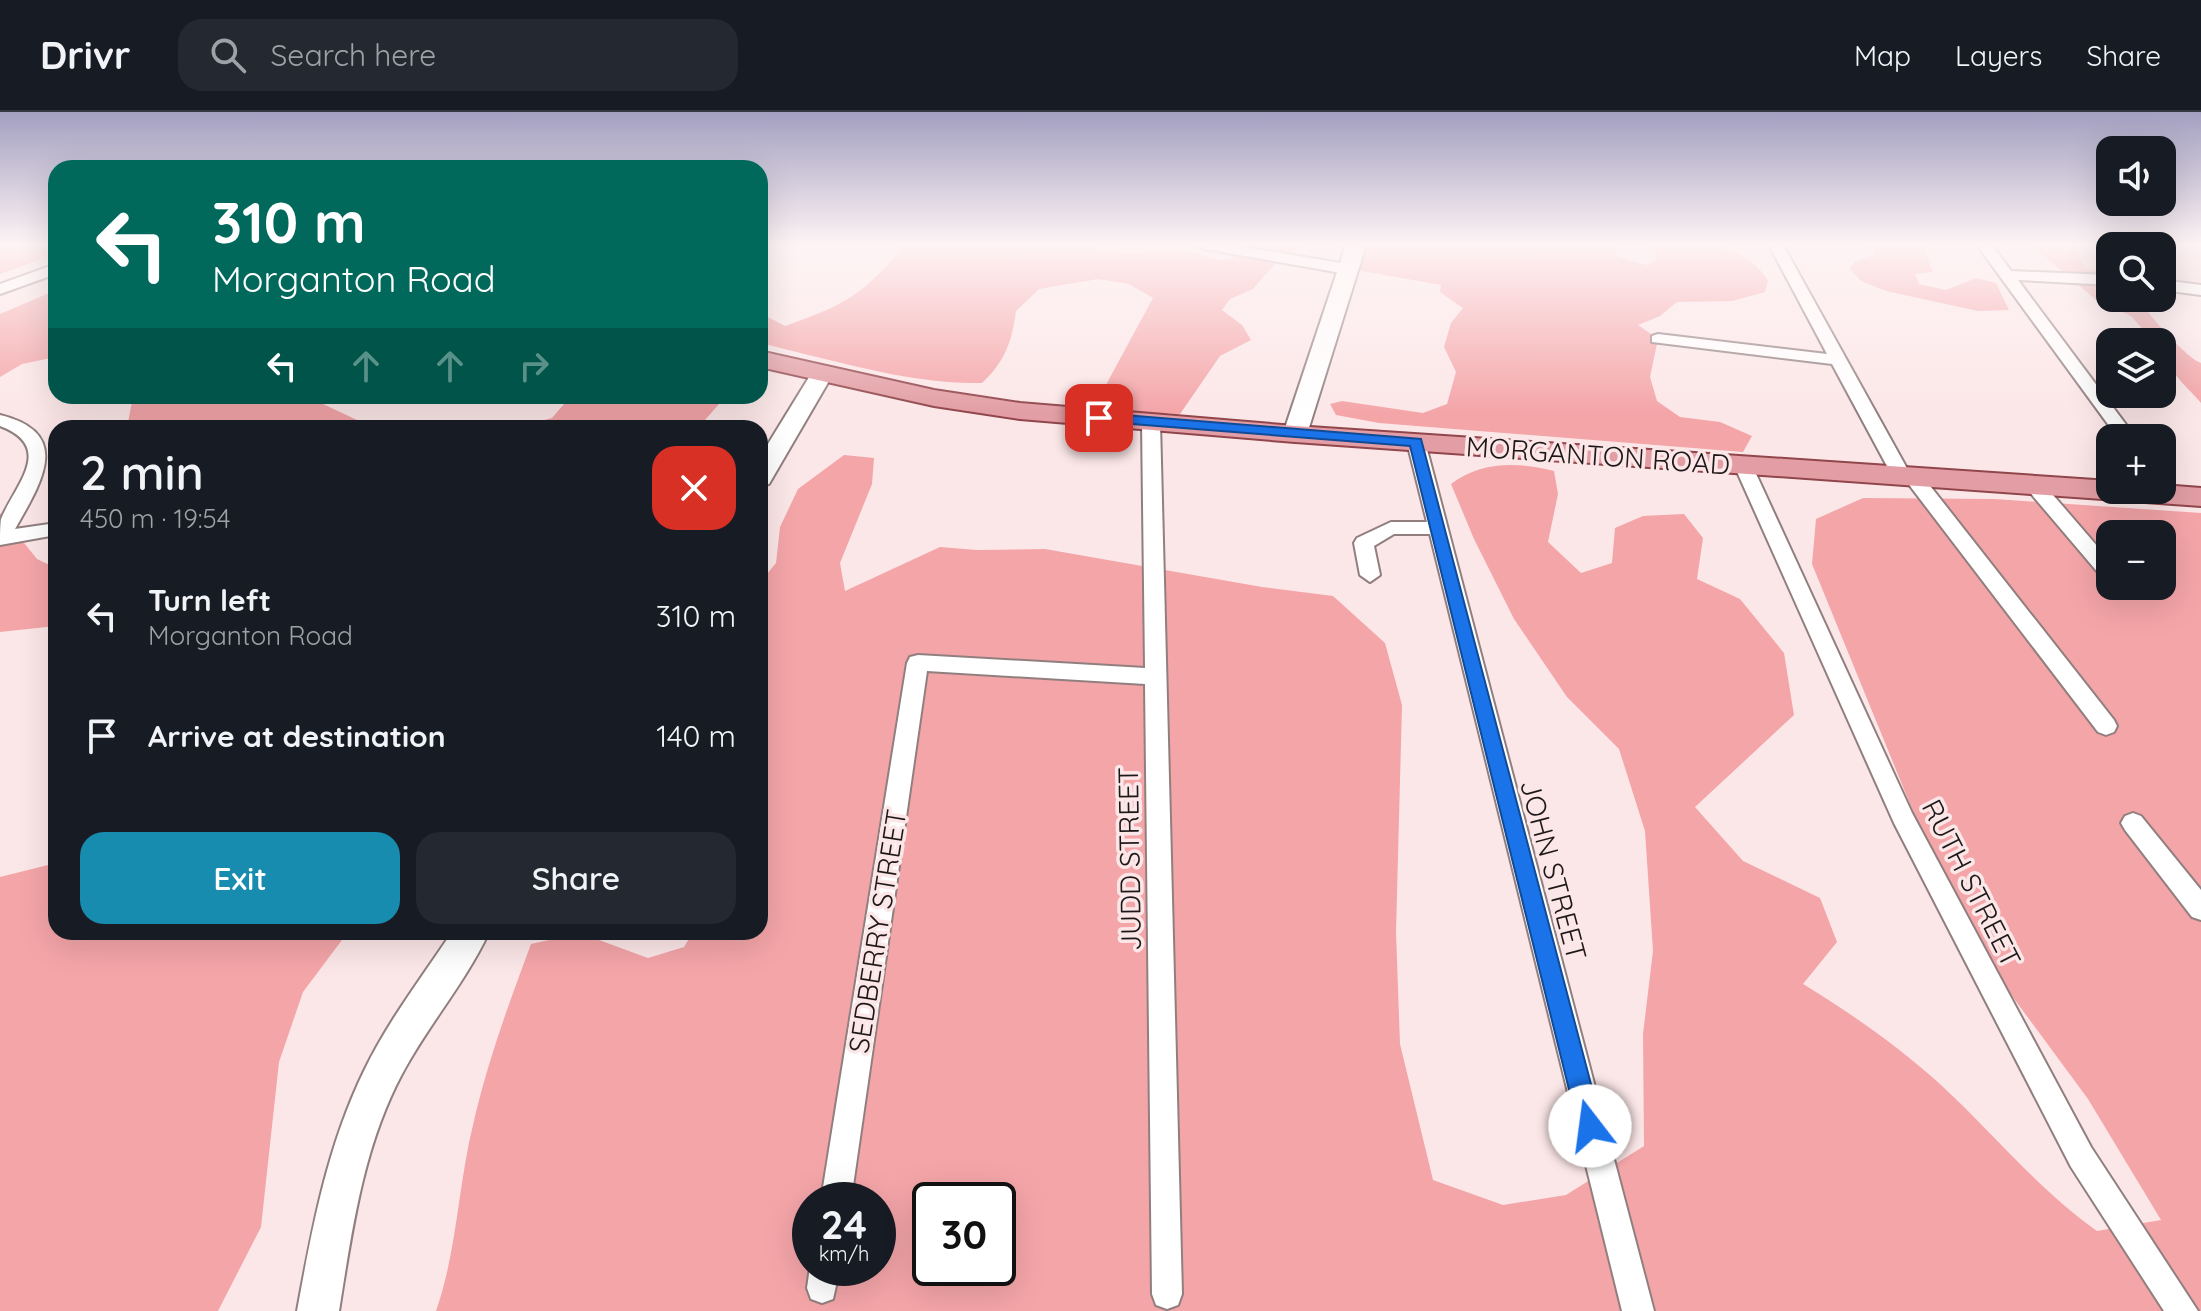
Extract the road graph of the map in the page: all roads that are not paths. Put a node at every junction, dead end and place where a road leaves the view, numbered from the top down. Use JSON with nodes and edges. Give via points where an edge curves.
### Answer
{"nodes":[{"id":1,"x":1337,"y":301,"type":"edge"},
{"id":2,"x":1805,"y":301,"type":"edge"},
{"id":3,"x":2025,"y":301,"type":"edge"},
{"id":4,"x":1658,"y":339,"type":"dead end"},
{"id":5,"x":1839,"y":360,"type":"junction"},
{"id":6,"x":768,"y":361,"type":"edge"},
{"id":7,"x":822,"y":374,"type":"junction"},
{"id":8,"x":0,"y":420,"type":"edge"},
{"id":9,"x":1151,"y":422,"type":"junction"},
{"id":10,"x":2117,"y":424,"type":"edge"},
{"id":11,"x":1295,"y":434,"type":"junction"},
{"id":12,"x":1416,"y":442,"type":"junction"},
{"id":13,"x":768,"y":465,"type":"edge"},
{"id":14,"x":1743,"y":465,"type":"junction"},
{"id":15,"x":1907,"y":477,"type":"junction"},
{"id":16,"x":2034,"y":485,"type":"junction"},
{"id":17,"x":2096,"y":487,"type":"edge"},
{"id":18,"x":2176,"y":492,"type":"edge"},
{"id":19,"x":2201,"y":497,"type":"edge"},
{"id":20,"x":1438,"y":528,"type":"junction"},
{"id":21,"x":48,"y":530,"type":"edge"},
{"id":22,"x":0,"y":538,"type":"edge"},
{"id":23,"x":2096,"y":557,"type":"edge"},
{"id":24,"x":1370,"y":575,"type":"dead end"},
{"id":25,"x":1156,"y":677,"type":"junction"},
{"id":26,"x":2106,"y":726,"type":"dead end"},
{"id":27,"x":2133,"y":823,"type":"dead end"},
{"id":28,"x":2201,"y":909,"type":"edge"},
{"id":29,"x":467,"y":940,"type":"edge"},
{"id":30,"x":839,"y":1182,"type":"edge"},
{"id":31,"x":1167,"y":1294,"type":"dead end"},
{"id":32,"x":318,"y":1311,"type":"edge"},
{"id":33,"x":1638,"y":1311,"type":"edge"},
{"id":34,"x":2182,"y":1311,"type":"edge"}],
"edges":[{"from":1,"to":11,"type":"street"},
{"from":2,"to":5,"type":"street"},
{"from":3,"to":10,"type":"street"},
{"from":4,"to":5,"type":"street"},
{"from":5,"to":15,"type":"street"},
{"from":6,"to":7,"type":"main road","name":"MORGANTON ROAD"},
{"from":7,"to":9,"type":"main road","name":"MORGANTON ROAD","via":[[972,404]]},
{"from":7,"to":13,"type":"street"},
{"from":8,"to":22,"type":"street","via":[[30,433],[38,453],[34,477]]},
{"from":9,"to":11,"type":"main road","name":"MORGANTON ROAD"},
{"from":9,"to":25,"type":"street","name":"JUDD STREET"},
{"from":11,"to":12,"type":"main road","name":"MORGANTON ROAD"},
{"from":12,"to":14,"type":"main road","name":"MORGANTON ROAD"},
{"from":12,"to":20,"type":"street","name":"JOHN STREET"},
{"from":14,"to":15,"type":"main road","name":"MORGANTON ROAD"},
{"from":14,"to":34,"type":"street","name":"RUTH STREET","via":[[1902,816],[2081,1157]]},
{"from":15,"to":16,"type":"main road","name":"MORGANTON ROAD"},
{"from":15,"to":26,"type":"street"},
{"from":16,"to":17,"type":"main road","name":"MORGANTON ROAD"},
{"from":16,"to":23,"type":"street"},
{"from":18,"to":19,"type":"main road","name":"MORGANTON ROAD"},
{"from":20,"to":24,"type":"street","via":[[1391,528],[1364,543]]},
{"from":20,"to":33,"type":"street","name":"JOHN STREET"},
{"from":21,"to":22,"type":"street"},
{"from":25,"to":30,"type":"street","name":"SEDBERRY STREET","via":[[918,663]]},
{"from":25,"to":31,"type":"street","name":"JUDD STREET"},
{"from":27,"to":28,"type":"street"},
{"from":29,"to":32,"type":"street","via":[[367,1105],[330,1239]]}]}
